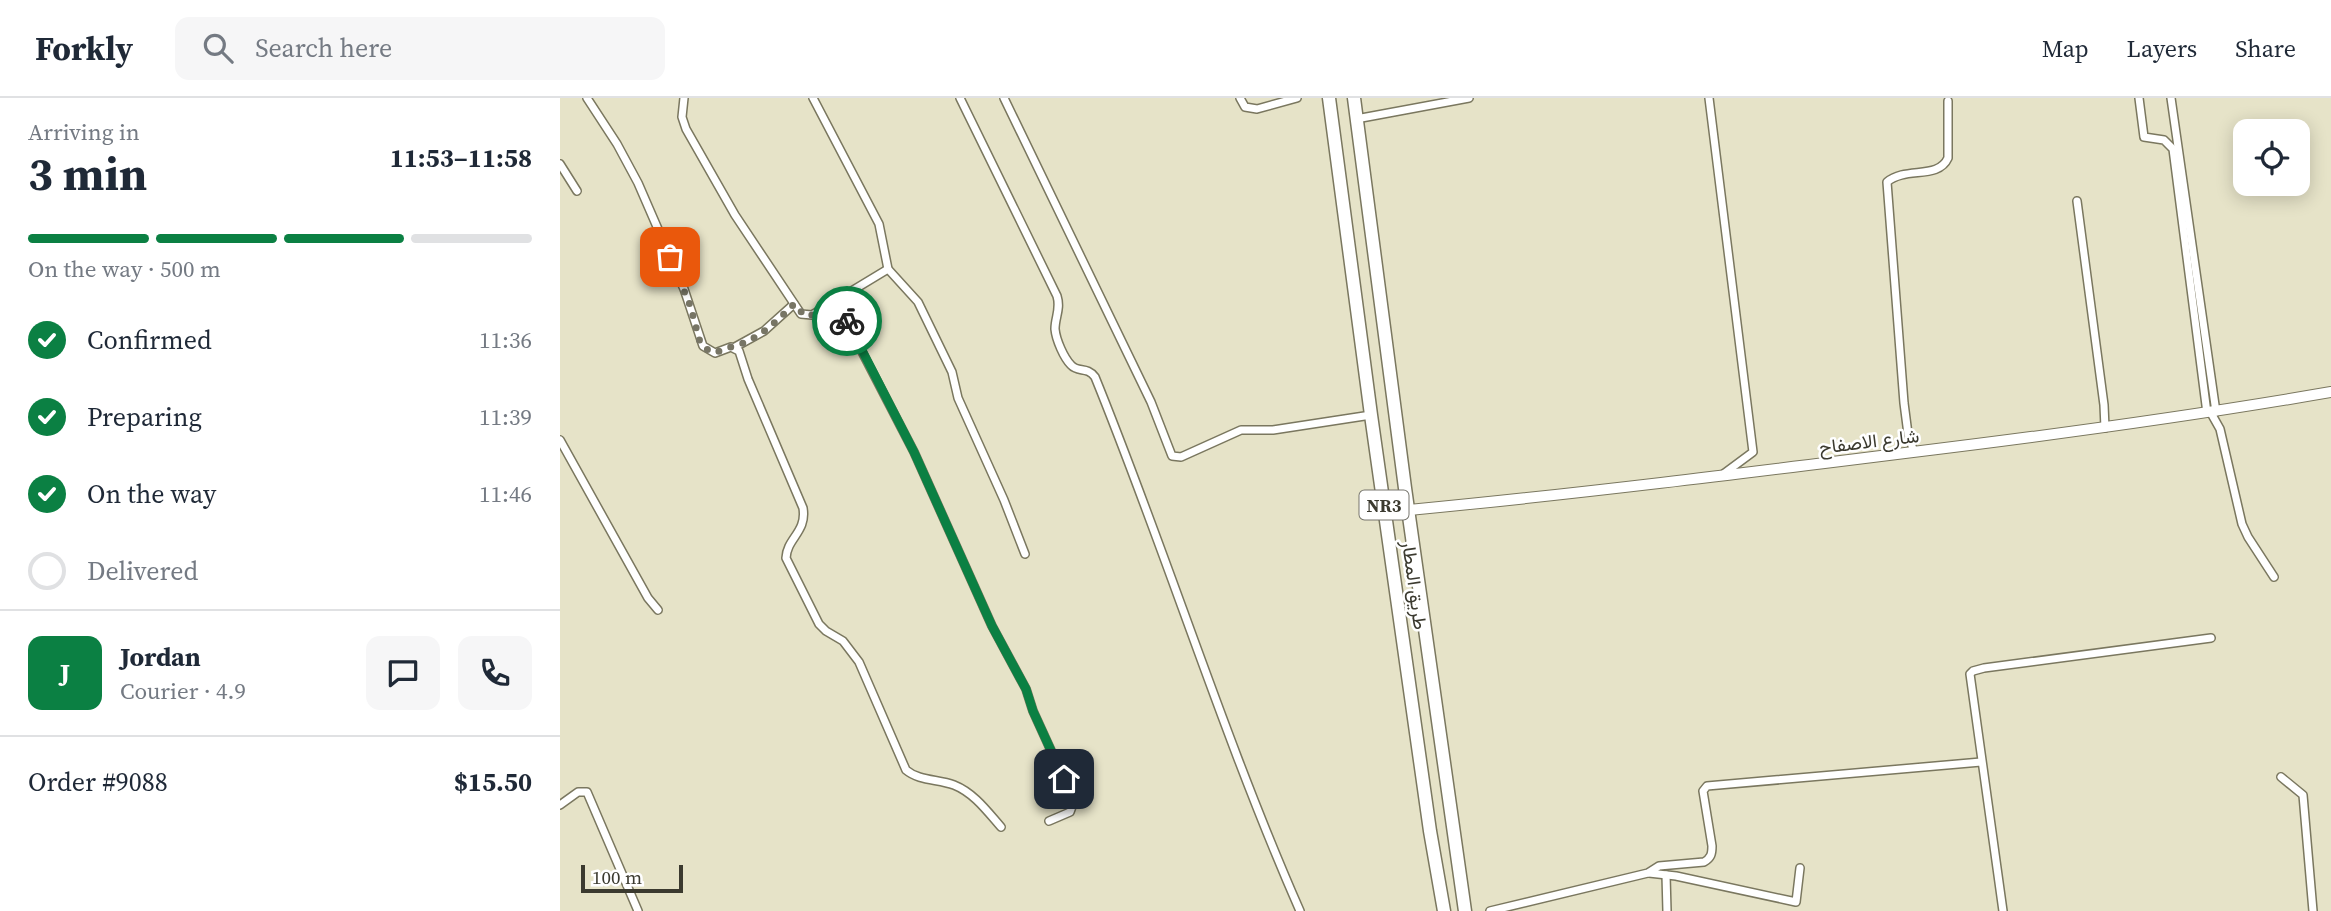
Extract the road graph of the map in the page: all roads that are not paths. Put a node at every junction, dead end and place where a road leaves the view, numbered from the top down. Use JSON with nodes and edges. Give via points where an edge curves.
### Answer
{"nodes":[{"id":1,"x":587,"y":98,"type":"edge"},
{"id":2,"x":684,"y":98,"type":"edge"},
{"id":3,"x":813,"y":98,"type":"edge"},
{"id":4,"x":960,"y":98,"type":"edge"},
{"id":5,"x":1004,"y":98,"type":"edge"},
{"id":6,"x":1240,"y":98,"type":"edge"},
{"id":7,"x":1297,"y":98,"type":"edge"},
{"id":8,"x":1329,"y":98,"type":"edge"},
{"id":9,"x":1354,"y":98,"type":"edge"},
{"id":10,"x":1469,"y":98,"type":"edge"},
{"id":11,"x":1709,"y":98,"type":"edge"},
{"id":12,"x":2139,"y":98,"type":"edge"},
{"id":13,"x":2171,"y":98,"type":"edge"},
{"id":14,"x":1948,"y":101,"type":"dead end"},
{"id":15,"x":1356,"y":119,"type":"junction"},
{"id":16,"x":560,"y":164,"type":"edge"},
{"id":17,"x":577,"y":191,"type":"dead end"},
{"id":18,"x":2077,"y":201,"type":"dead end"},
{"id":19,"x":888,"y":269,"type":"junction"},
{"id":20,"x":794,"y":304,"type":"junction"},
{"id":21,"x":823,"y":309,"type":"junction"},
{"id":22,"x":735,"y":347,"type":"junction"},
{"id":23,"x":2331,"y":392,"type":"edge"},
{"id":24,"x":2211,"y":413,"type":"junction"},
{"id":25,"x":1371,"y":415,"type":"junction"},
{"id":26,"x":2105,"y":428,"type":"junction"},
{"id":27,"x":560,"y":440,"type":"edge"},
{"id":28,"x":1914,"y":452,"type":"junction"},
{"id":29,"x":1722,"y":475,"type":"junction"},
{"id":30,"x":1409,"y":510,"type":"junction"},
{"id":31,"x":1025,"y":554,"type":"dead end"},
{"id":32,"x":2274,"y":577,"type":"dead end"},
{"id":33,"x":658,"y":610,"type":"dead end"},
{"id":34,"x":2211,"y":638,"type":"dead end"},
{"id":35,"x":1981,"y":762,"type":"junction"},
{"id":36,"x":2281,"y":777,"type":"dead end"},
{"id":37,"x":560,"y":806,"type":"edge"},
{"id":38,"x":1049,"y":821,"type":"dead end"},
{"id":39,"x":1000,"y":827,"type":"dead end"},
{"id":40,"x":1800,"y":868,"type":"dead end"},
{"id":41,"x":1648,"y":873,"type":"junction"},
{"id":42,"x":1667,"y":875,"type":"junction"},
{"id":43,"x":638,"y":911,"type":"edge"},
{"id":44,"x":1300,"y":911,"type":"edge"},
{"id":45,"x":1444,"y":911,"type":"edge"},
{"id":46,"x":1465,"y":911,"type":"edge"},
{"id":47,"x":1490,"y":911,"type":"edge"},
{"id":48,"x":1667,"y":911,"type":"edge"},
{"id":49,"x":2003,"y":911,"type":"edge"},
{"id":50,"x":2313,"y":911,"type":"edge"}],
"edges":[{"from":1,"to":22,"type":"street","via":[[638,183],[703,346],[715,353]]},
{"from":2,"to":20,"type":"street","via":[[686,129]]},
{"from":3,"to":19,"type":"street","via":[[879,224]]},
{"from":4,"to":44,"type":"street","via":[[1057,296],[1059,343],[1070,365],[1091,372],[1099,387],[1242,773]]},
{"from":5,"to":25,"type":"street","via":[[1151,402],[1172,456],[1181,457],[1241,430],[1273,430]]},
{"from":6,"to":7,"type":"street","via":[[1245,107],[1254,109]]},
{"from":8,"to":25,"type":"highway","name":"طريق المطار","number":"NR3"},
{"from":9,"to":15,"type":"highway","name":"طريق المطار","number":"NR3"},
{"from":10,"to":15,"type":"street"},
{"from":11,"to":29,"type":"street","via":[[1752,452]]},
{"from":12,"to":24,"type":"street","via":[[2144,137],[2167,141],[2174,153]]},
{"from":13,"to":24,"type":"street"},
{"from":14,"to":28,"type":"street","via":[[1945,164],[1939,170],[1902,174],[1887,183],[1908,433]]},
{"from":15,"to":30,"type":"highway","name":"طريق المطار","number":"NR3"},
{"from":16,"to":17,"type":"street"},
{"from":18,"to":26,"type":"street"},
{"from":19,"to":21,"type":"street"},
{"from":19,"to":31,"type":"street","via":[[918,302],[947,360],[958,398]]},
{"from":20,"to":21,"type":"street","via":[[805,316]]},
{"from":20,"to":22,"type":"street","via":[[764,331]]},
{"from":21,"to":38,"type":"street","via":[[833,309],[845,318],[1026,689],[1074,801],[1070,811]]},
{"from":22,"to":39,"type":"street","via":[[803,508],[803,524],[786,558],[820,624],[843,641],[859,662],[906,770],[963,789]]},
{"from":23,"to":24,"type":"street","name":"شارع الاصفاح"},
{"from":24,"to":26,"type":"street","name":"شارع الاصفاح"},
{"from":24,"to":32,"type":"street","via":[[2219,426],[2242,524]]},
{"from":25,"to":45,"type":"highway","name":"طريق المطار","number":"NR3"},
{"from":26,"to":28,"type":"street","name":"شارع الاصفاح"},
{"from":27,"to":33,"type":"street"},
{"from":28,"to":29,"type":"street","name":"شارع الاصفاح"},
{"from":29,"to":30,"type":"street","name":"شارع الاصفاح"},
{"from":30,"to":46,"type":"highway","name":"طريق المطار","number":"NR3"},
{"from":34,"to":35,"type":"street","via":[[1973,671],[1969,676]]},
{"from":35,"to":41,"type":"street","via":[[1707,786],[1703,791],[1712,846],[1709,859],[1659,866]]},
{"from":35,"to":49,"type":"street"},
{"from":36,"to":50,"type":"street","via":[[2303,795]]},
{"from":37,"to":43,"type":"street","via":[[578,792],[587,792]]},
{"from":40,"to":42,"type":"street","via":[[1796,902]]},
{"from":41,"to":42,"type":"street"},
{"from":41,"to":47,"type":"street"},
{"from":42,"to":48,"type":"street"}]}
